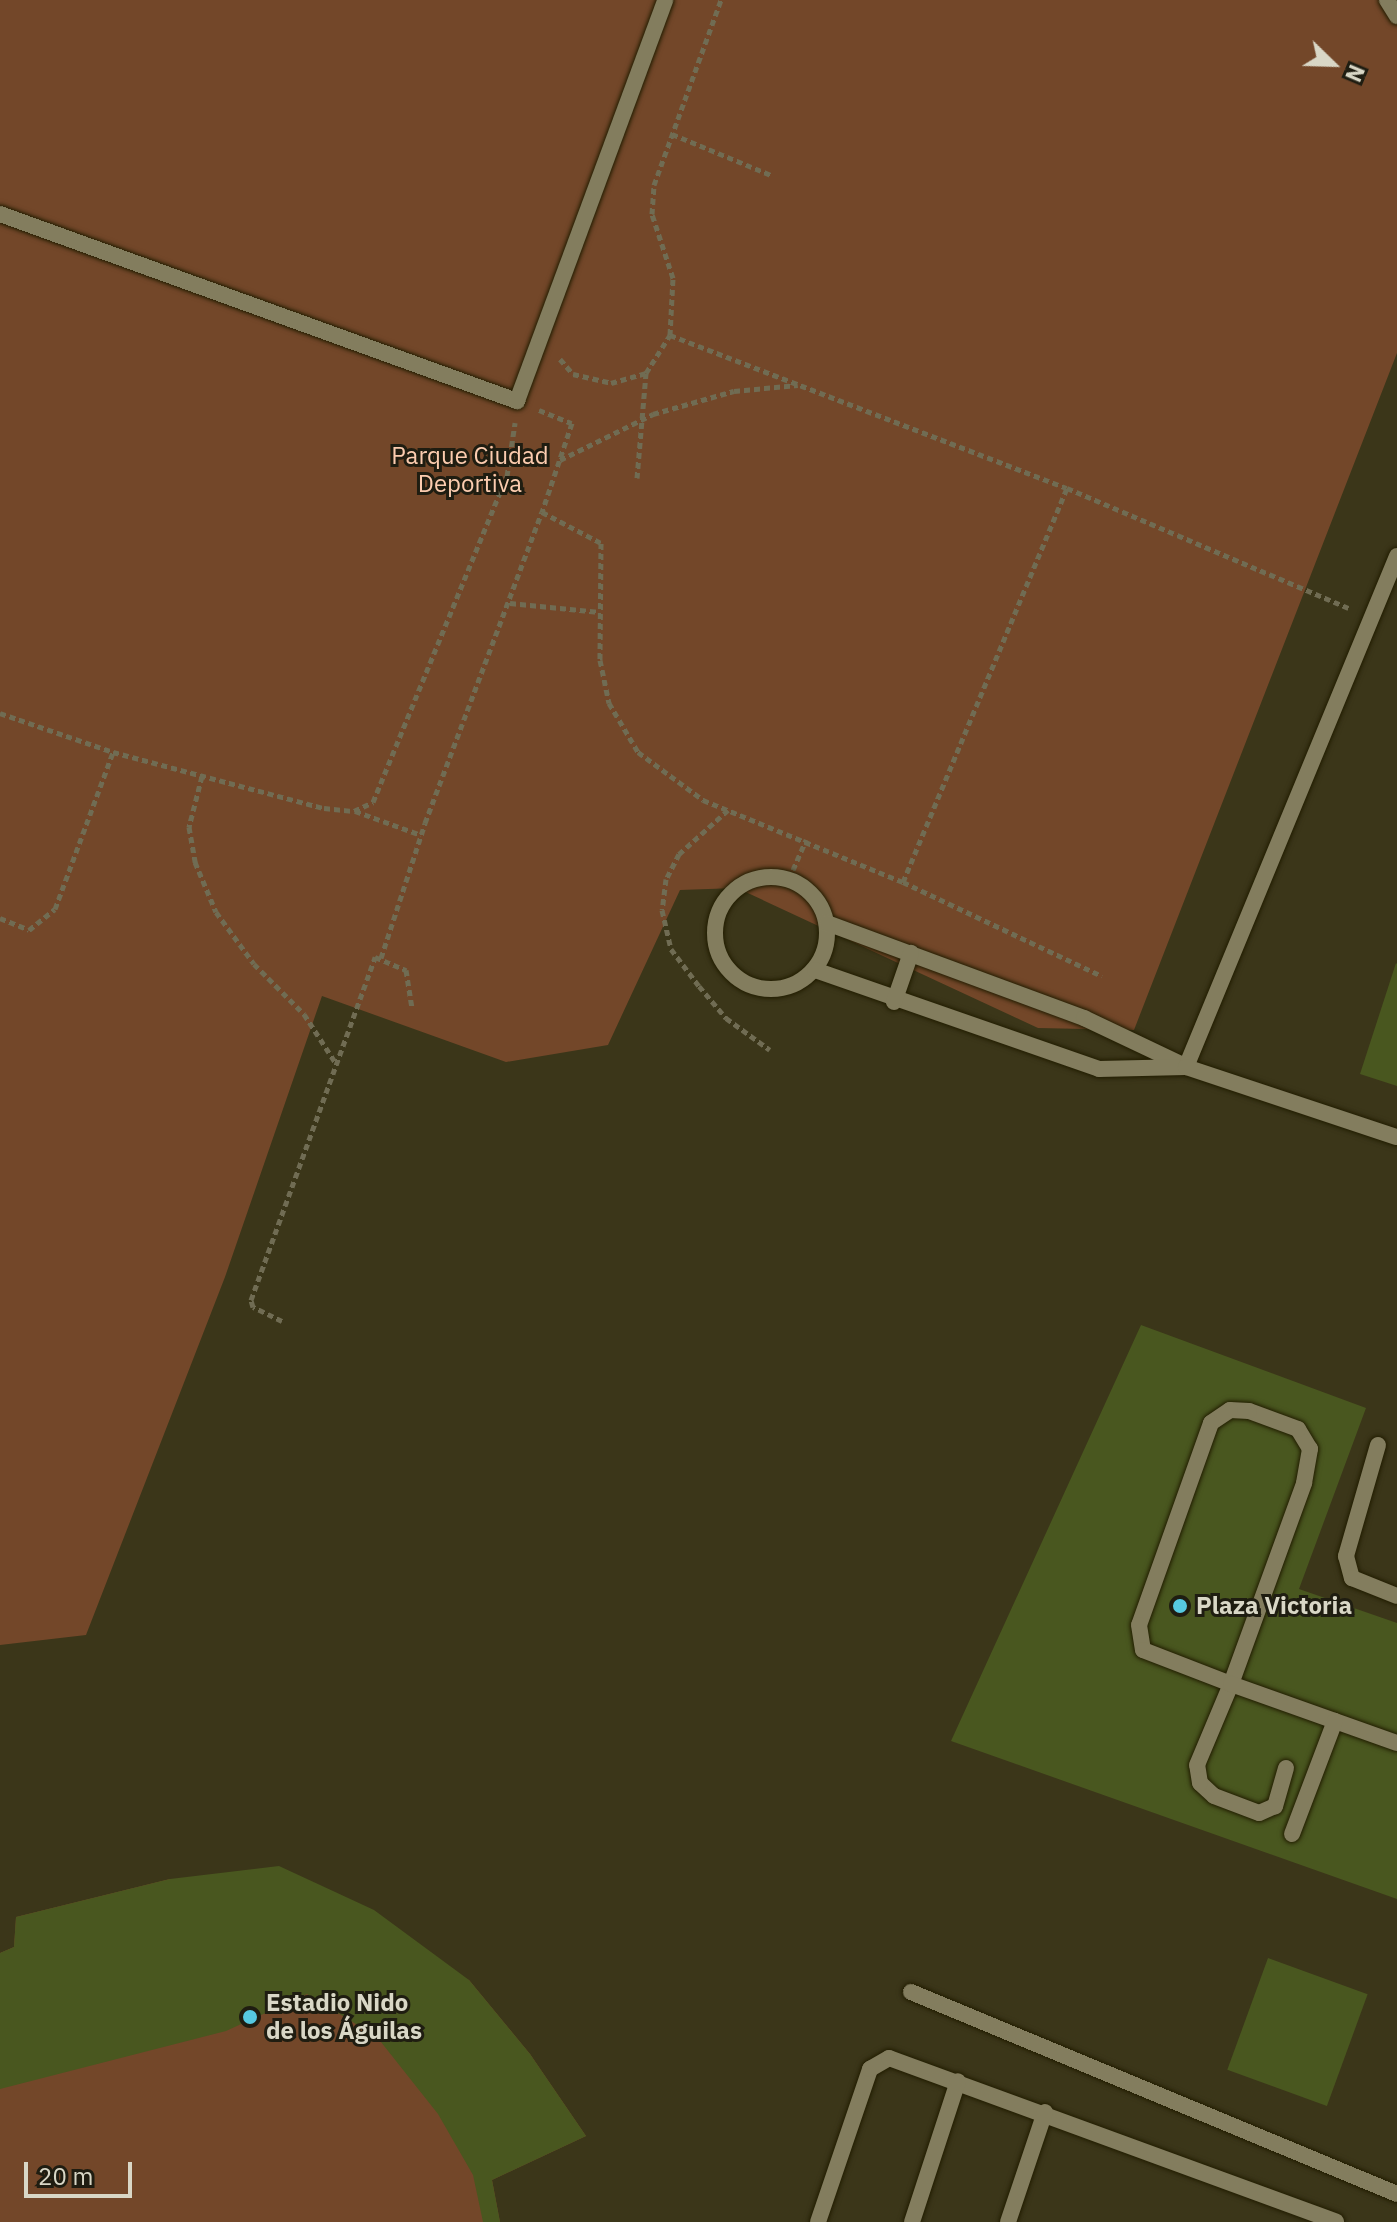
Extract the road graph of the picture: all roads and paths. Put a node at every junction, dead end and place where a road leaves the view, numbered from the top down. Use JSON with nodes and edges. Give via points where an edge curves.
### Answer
{"nodes":[{"id":1,"x":665,"y":0,"type":"edge"},
{"id":2,"x":721,"y":0,"type":"edge"},
{"id":3,"x":1387,"y":0,"type":"edge"},
{"id":4,"x":1397,"y":16,"type":"edge"},
{"id":5,"x":672,"y":134,"type":"junction"},
{"id":6,"x":771,"y":175,"type":"dead end"},
{"id":7,"x":0,"y":214,"type":"edge"},
{"id":8,"x":670,"y":335,"type":"junction"},
{"id":9,"x":540,"y":337,"type":"junction"},
{"id":10,"x":646,"y":373,"type":"junction"},
{"id":11,"x":803,"y":385,"type":"junction"},
{"id":12,"x":517,"y":401,"type":"junction"},
{"id":13,"x":640,"y":421,"type":"junction"},
{"id":14,"x":560,"y":460,"type":"junction"},
{"id":15,"x":637,"y":478,"type":"dead end"},
{"id":16,"x":1067,"y":488,"type":"junction"},
{"id":17,"x":542,"y":512,"type":"junction"},
{"id":18,"x":1397,"y":556,"type":"edge"},
{"id":19,"x":510,"y":603,"type":"junction"},
{"id":20,"x":600,"y":612,"type":"junction"},
{"id":21,"x":1371,"y":618,"type":"junction"},
{"id":22,"x":0,"y":713,"type":"edge"},
{"id":23,"x":113,"y":752,"type":"junction"},
{"id":24,"x":202,"y":776,"type":"junction"},
{"id":25,"x":728,"y":810,"type":"junction"},
{"id":26,"x":354,"y":811,"type":"junction"},
{"id":27,"x":421,"y":835,"type":"junction"},
{"id":28,"x":806,"y":840,"type":"junction"},
{"id":29,"x":789,"y":879,"type":"junction"},
{"id":30,"x":903,"y":882,"type":"junction"},
{"id":31,"x":0,"y":918,"type":"edge"},
{"id":32,"x":827,"y":923,"type":"junction"},
{"id":33,"x":911,"y":953,"type":"junction"},
{"id":34,"x":381,"y":958,"type":"junction"},
{"id":35,"x":815,"y":970,"type":"junction"},
{"id":36,"x":1102,"y":976,"type":"dead end"},
{"id":37,"x":894,"y":1002,"type":"junction"},
{"id":38,"x":412,"y":1009,"type":"dead end"},
{"id":39,"x":770,"y":1050,"type":"dead end"},
{"id":40,"x":335,"y":1063,"type":"junction"},
{"id":41,"x":1186,"y":1067,"type":"junction"},
{"id":42,"x":1397,"y":1137,"type":"edge"},
{"id":43,"x":282,"y":1321,"type":"dead end"},
{"id":44,"x":1378,"y":1445,"type":"dead end"},
{"id":45,"x":1397,"y":1596,"type":"edge"},
{"id":46,"x":1231,"y":1684,"type":"junction"},
{"id":47,"x":1335,"y":1721,"type":"junction"},
{"id":48,"x":1397,"y":1743,"type":"edge"},
{"id":49,"x":1286,"y":1768,"type":"dead end"},
{"id":50,"x":1292,"y":1834,"type":"dead end"},
{"id":51,"x":911,"y":1992,"type":"dead end"},
{"id":52,"x":958,"y":2081,"type":"junction"},
{"id":53,"x":1045,"y":2112,"type":"junction"},
{"id":54,"x":1397,"y":2194,"type":"edge"},
{"id":55,"x":818,"y":2222,"type":"edge"},
{"id":56,"x":912,"y":2222,"type":"edge"},
{"id":57,"x":1008,"y":2222,"type":"edge"},
{"id":58,"x":1336,"y":2222,"type":"edge"}],
"edges":[{"from":1,"to":9,"type":"street"},
{"from":2,"to":5,"type":"path"},
{"from":3,"to":4,"type":"street"},
{"from":5,"to":6,"type":"path"},
{"from":5,"to":8,"type":"path","via":[[654,185],[652,214],[673,278]]},
{"from":7,"to":12,"type":"street"},
{"from":8,"to":10,"type":"path"},
{"from":8,"to":11,"type":"path"},
{"from":9,"to":10,"type":"path","via":[[573,374],[611,383]]},
{"from":9,"to":12,"type":"street"},
{"from":10,"to":13,"type":"path"},
{"from":11,"to":13,"type":"path","via":[[734,391]]},
{"from":11,"to":16,"type":"path"},
{"from":12,"to":14,"type":"path","via":[[572,423]]},
{"from":12,"to":26,"type":"path","via":[[507,476],[383,786],[373,802]]},
{"from":13,"to":14,"type":"path"},
{"from":13,"to":15,"type":"path"},
{"from":14,"to":17,"type":"path"},
{"from":16,"to":21,"type":"path"},
{"from":16,"to":30,"type":"path"},
{"from":17,"to":19,"type":"path"},
{"from":17,"to":20,"type":"path","via":[[601,543]]},
{"from":18,"to":21,"type":"street"},
{"from":19,"to":20,"type":"path"},
{"from":19,"to":27,"type":"path"},
{"from":20,"to":25,"type":"path","via":[[600,660],[609,703],[638,752],[703,800]]},
{"from":21,"to":41,"type":"street"},
{"from":22,"to":23,"type":"path"},
{"from":23,"to":24,"type":"path"},
{"from":23,"to":31,"type":"path","via":[[55,909],[29,930]]},
{"from":24,"to":26,"type":"path"},
{"from":24,"to":40,"type":"path","via":[[189,827],[195,862],[216,912],[254,964],[304,1014]]},
{"from":25,"to":28,"type":"path"},
{"from":25,"to":39,"type":"path","via":[[679,854],[666,879],[662,910],[671,949],[699,986],[726,1018]]},
{"from":26,"to":27,"type":"path"},
{"from":27,"to":34,"type":"path"},
{"from":28,"to":29,"type":"path"},
{"from":28,"to":30,"type":"path"},
{"from":29,"to":32,"type":"street","via":[[814,896]]},
{"from":29,"to":35,"type":"street","via":[[759,877],[732,891],[716,916],[715,946],[729,973],[755,988],[779,990]]},
{"from":30,"to":36,"type":"path"},
{"from":32,"to":33,"type":"street"},
{"from":32,"to":35,"type":"street","via":[[826,945]]},
{"from":33,"to":37,"type":"street"},
{"from":33,"to":41,"type":"street","via":[[1112,1029]]},
{"from":34,"to":38,"type":"path","via":[[406,970]]},
{"from":34,"to":40,"type":"path","via":[[371,961]]},
{"from":35,"to":37,"type":"street"},
{"from":37,"to":41,"type":"street","via":[[1099,1069]]},
{"from":40,"to":43,"type":"path","via":[[251,1300],[253,1307]]},
{"from":41,"to":42,"type":"street"},
{"from":44,"to":45,"type":"street","via":[[1346,1556],[1352,1578]]},
{"from":46,"to":46,"type":"street","via":[[1143,1650],[1139,1625],[1211,1423],[1230,1410],[1249,1411],[1298,1429],[1310,1449],[1304,1483]]},
{"from":46,"to":47,"type":"street"},
{"from":46,"to":49,"type":"street","via":[[1197,1765],[1200,1783],[1214,1796],[1259,1813],[1275,1806]]},
{"from":47,"to":48,"type":"street"},
{"from":47,"to":50,"type":"street"},
{"from":51,"to":54,"type":"street"},
{"from":52,"to":53,"type":"street"},
{"from":52,"to":55,"type":"street","via":[[889,2058],[870,2069]]},
{"from":52,"to":56,"type":"street"},
{"from":53,"to":57,"type":"street"},
{"from":53,"to":58,"type":"street"}]}
